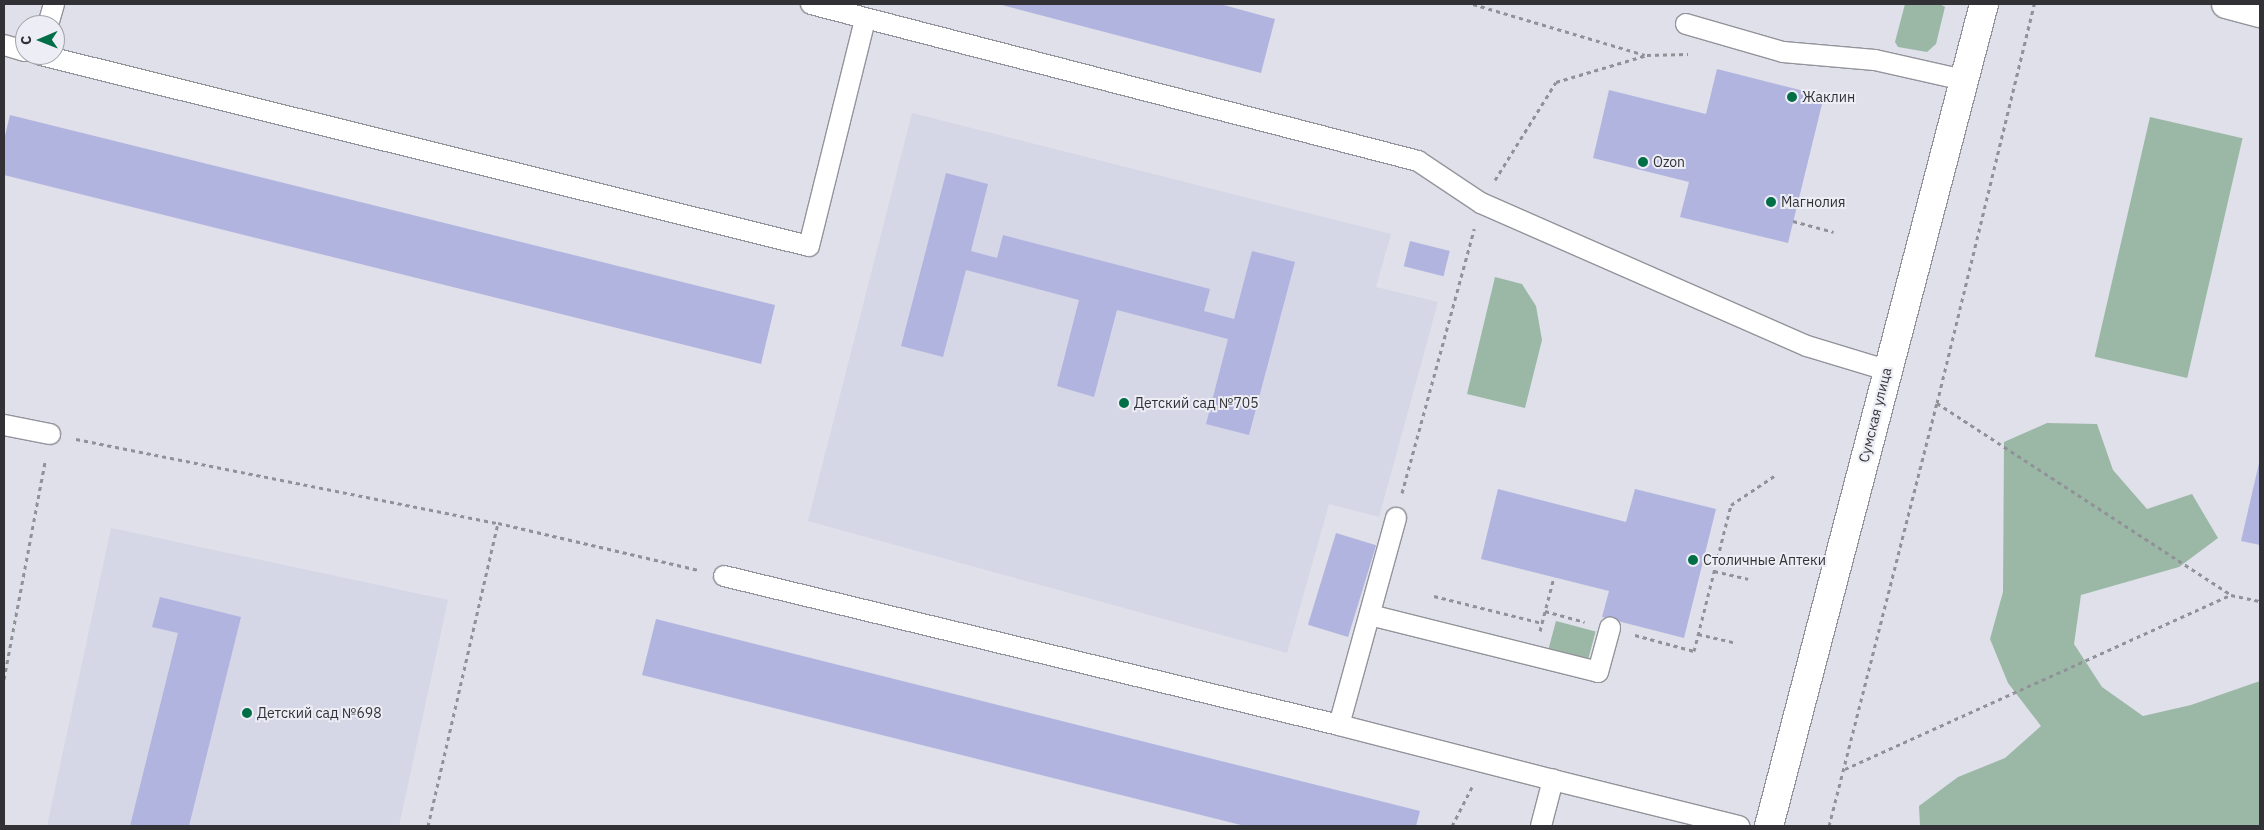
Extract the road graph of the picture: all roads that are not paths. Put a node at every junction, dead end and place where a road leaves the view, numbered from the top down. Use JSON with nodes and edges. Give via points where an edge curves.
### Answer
{"nodes":[{"id":1,"x":811,"y":4,"type":"edge"},
{"id":2,"x":1984,"y":4,"type":"edge"},
{"id":3,"x":2226,"y":4,"type":"edge"},
{"id":4,"x":2260,"y":13,"type":"edge"},
{"id":5,"x":865,"y":19,"type":"junction"},
{"id":6,"x":1686,"y":24,"type":"dead end"},
{"id":7,"x":65,"y":61,"type":"edge"},
{"id":8,"x":1964,"y":80,"type":"junction"},
{"id":9,"x":1886,"y":370,"type":"junction"},
{"id":10,"x":4,"y":424,"type":"edge"},
{"id":11,"x":50,"y":434,"type":"road end"},
{"id":12,"x":1396,"y":518,"type":"dead end"},
{"id":13,"x":724,"y":576,"type":"road end"},
{"id":14,"x":1370,"y":615,"type":"junction"},
{"id":15,"x":1610,"y":628,"type":"road end"},
{"id":16,"x":1340,"y":725,"type":"junction"},
{"id":17,"x":1553,"y":780,"type":"junction"},
{"id":18,"x":1541,"y":826,"type":"edge"},
{"id":19,"x":1739,"y":826,"type":"edge"},
{"id":20,"x":1769,"y":826,"type":"edge"}],
"edges":[{"from":1,"to":5,"type":"lane"},
{"from":2,"to":8,"type":"street","name":"Сумская улица"},
{"from":3,"to":4,"type":"street"},
{"from":5,"to":7,"type":"lane","via":[[810,246]]},
{"from":5,"to":9,"type":"lane","via":[[1418,162],[1481,203],[1807,346]]},
{"from":6,"to":8,"type":"lane","via":[[1782,52],[1875,60]]},
{"from":8,"to":9,"type":"street","name":"Сумская улица"},
{"from":9,"to":20,"type":"street","name":"Сумская улица"},
{"from":10,"to":11,"type":"lane"},
{"from":12,"to":14,"type":"lane"},
{"from":13,"to":16,"type":"lane"},
{"from":14,"to":15,"type":"lane","via":[[1598,672]]},
{"from":14,"to":16,"type":"lane"},
{"from":16,"to":17,"type":"lane"},
{"from":17,"to":18,"type":"lane"},
{"from":17,"to":19,"type":"lane"}]}
